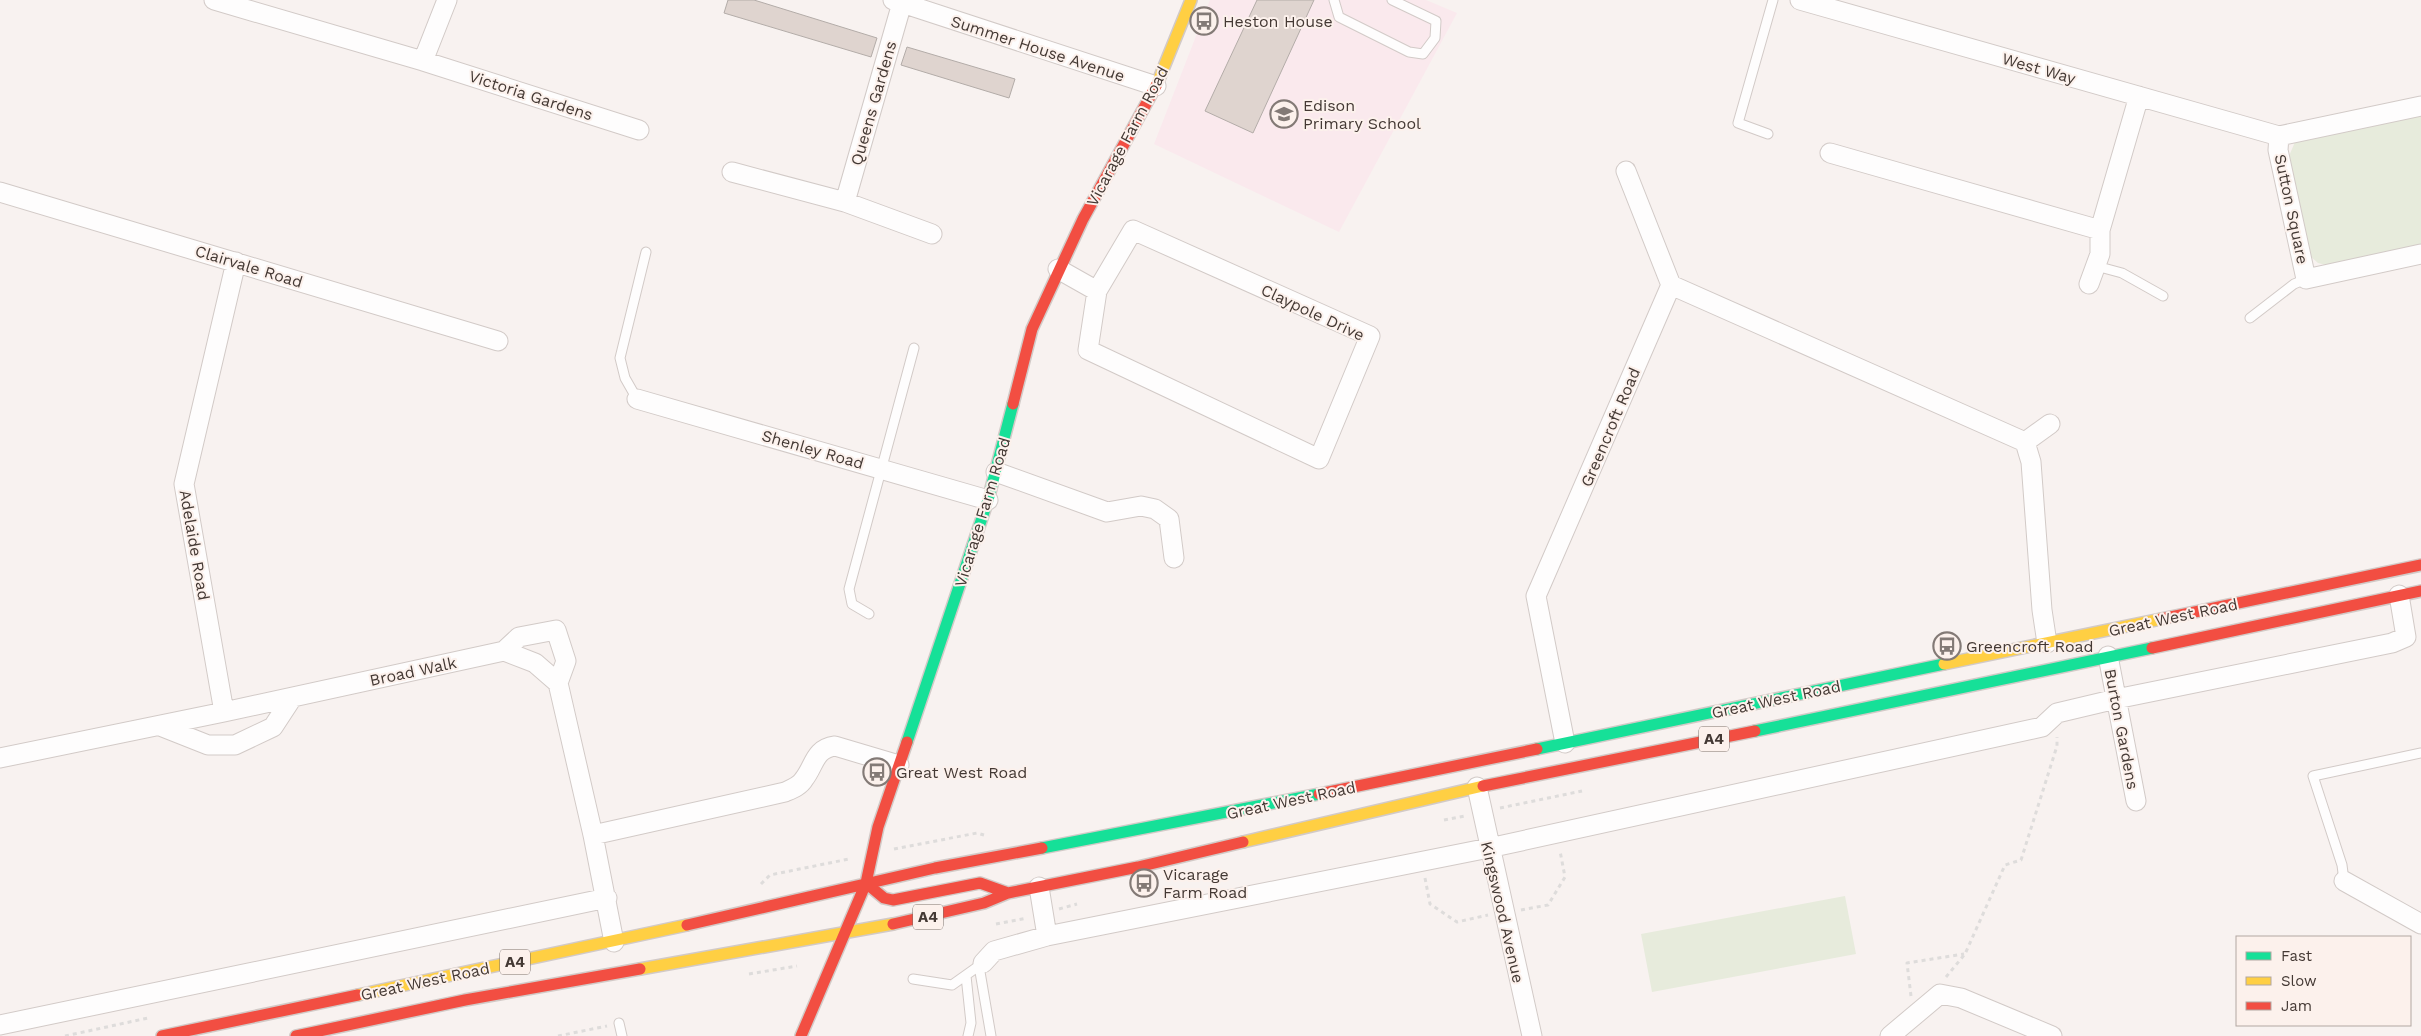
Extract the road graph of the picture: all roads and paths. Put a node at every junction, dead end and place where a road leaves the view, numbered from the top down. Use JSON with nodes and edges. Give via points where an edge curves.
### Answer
{"nodes":[{"id":1,"x":214,"y":0,"type":"edge"},
{"id":2,"x":447,"y":0,"type":"edge"},
{"id":3,"x":1192,"y":0,"type":"edge"},
{"id":4,"x":1334,"y":0,"type":"edge"},
{"id":5,"x":1392,"y":0,"type":"edge"},
{"id":6,"x":1773,"y":0,"type":"edge"},
{"id":7,"x":1800,"y":0,"type":"edge"},
{"id":8,"x":897,"y":2,"type":"edge"},
{"id":9,"x":923,"y":5,"type":"edge"},
{"id":10,"x":423,"y":61,"type":"junction"},
{"id":11,"x":1156,"y":86,"type":"junction"},
{"id":12,"x":2139,"y":96,"type":"junction"},
{"id":13,"x":2421,"y":106,"type":"edge"},
{"id":14,"x":639,"y":130,"type":"dead end"},
{"id":15,"x":1768,"y":134,"type":"dead end"},
{"id":16,"x":2279,"y":136,"type":"junction"},
{"id":17,"x":1830,"y":153,"type":"dead end"},
{"id":18,"x":1626,"y":170,"type":"dead end"},
{"id":19,"x":732,"y":172,"type":"dead end"},
{"id":20,"x":0,"y":192,"type":"edge"},
{"id":21,"x":845,"y":202,"type":"junction"},
{"id":22,"x":2100,"y":230,"type":"junction"},
{"id":23,"x":932,"y":234,"type":"dead end"},
{"id":24,"x":646,"y":252,"type":"dead end"},
{"id":25,"x":2421,"y":254,"type":"edge"},
{"id":26,"x":236,"y":262,"type":"junction"},
{"id":27,"x":2096,"y":266,"type":"junction"},
{"id":28,"x":1058,"y":269,"type":"junction"},
{"id":29,"x":2306,"y":280,"type":"junction"},
{"id":30,"x":2089,"y":284,"type":"dead end"},
{"id":31,"x":1671,"y":286,"type":"junction"},
{"id":32,"x":1097,"y":291,"type":"junction"},
{"id":33,"x":2163,"y":296,"type":"dead end"},
{"id":34,"x":2250,"y":318,"type":"dead end"},
{"id":35,"x":498,"y":340,"type":"dead end"},
{"id":36,"x":914,"y":348,"type":"dead end"},
{"id":37,"x":637,"y":399,"type":"joint"},
{"id":38,"x":2050,"y":424,"type":"dead end"},
{"id":39,"x":2025,"y":442,"type":"junction"},
{"id":40,"x":880,"y":469,"type":"junction"},
{"id":41,"x":996,"y":472,"type":"junction"},
{"id":42,"x":988,"y":500,"type":"junction"},
{"id":43,"x":1174,"y":558,"type":"dead end"},
{"id":44,"x":2421,"y":565,"type":"edge"},
{"id":45,"x":2421,"y":591,"type":"edge"},
{"id":46,"x":2399,"y":595,"type":"junction"},
{"id":47,"x":868,"y":614,"type":"dead end"},
{"id":48,"x":2047,"y":643,"type":"junction"},
{"id":49,"x":504,"y":651,"type":"junction"},
{"id":50,"x":2108,"y":656,"type":"junction"},
{"id":51,"x":558,"y":683,"type":"junction"},
{"id":52,"x":292,"y":698,"type":"junction"},
{"id":53,"x":2116,"y":699,"type":"junction"},
{"id":54,"x":224,"y":712,"type":"junction"},
{"id":55,"x":2057,"y":713,"type":"junction"},
{"id":56,"x":160,"y":726,"type":"junction"},
{"id":57,"x":1565,"y":743,"type":"junction"},
{"id":58,"x":2421,"y":753,"type":"edge"},
{"id":59,"x":0,"y":758,"type":"edge"},
{"id":60,"x":899,"y":765,"type":"junction"},
{"id":61,"x":1477,"y":787,"type":"junction"},
{"id":62,"x":2136,"y":801,"type":"dead end"},
{"id":63,"x":977,"y":833,"type":"dead end"},
{"id":64,"x":1557,"y":833,"type":"junction"},
{"id":65,"x":593,"y":835,"type":"junction"},
{"id":66,"x":1489,"y":848,"type":"junction"},
{"id":67,"x":894,"y":850,"type":"dead end"},
{"id":68,"x":855,"y":857,"type":"dead end"},
{"id":69,"x":1422,"y":862,"type":"junction"},
{"id":70,"x":770,"y":875,"type":"dead end"},
{"id":71,"x":2344,"y":881,"type":"joint"},
{"id":72,"x":866,"y":884,"type":"junction"},
{"id":73,"x":1039,"y":887,"type":"junction"},
{"id":74,"x":1008,"y":893,"type":"junction"},
{"id":75,"x":606,"y":898,"type":"junction"},
{"id":76,"x":1504,"y":913,"type":"junction"},
{"id":77,"x":2421,"y":924,"type":"edge"},
{"id":78,"x":845,"y":932,"type":"junction"},
{"id":79,"x":1047,"y":936,"type":"junction"},
{"id":80,"x":614,"y":942,"type":"junction"},
{"id":81,"x":1965,"y":954,"type":"junction"},
{"id":82,"x":804,"y":964,"type":"dead end"},
{"id":83,"x":981,"y":965,"type":"junction"},
{"id":84,"x":761,"y":973,"type":"dead end"},
{"id":85,"x":966,"y":976,"type":"junction"},
{"id":86,"x":913,"y":979,"type":"dead end"},
{"id":87,"x":1940,"y":994,"type":"junction"},
{"id":88,"x":1914,"y":1015,"type":"junction"},
{"id":89,"x":619,"y":1023,"type":"joint"},
{"id":90,"x":0,"y":1025,"type":"edge"},
{"id":91,"x":162,"y":1036,"type":"edge"},
{"id":92,"x":296,"y":1036,"type":"edge"},
{"id":93,"x":558,"y":1036,"type":"edge"},
{"id":94,"x":622,"y":1036,"type":"edge"},
{"id":95,"x":801,"y":1036,"type":"edge"},
{"id":96,"x":968,"y":1036,"type":"edge"},
{"id":97,"x":991,"y":1036,"type":"edge"},
{"id":98,"x":1532,"y":1036,"type":"edge"},
{"id":99,"x":1890,"y":1036,"type":"edge"},
{"id":100,"x":2052,"y":1036,"type":"edge"}],
"edges":[{"from":1,"to":10,"type":"street","name":"Victoria Gardens"},
{"from":2,"to":10,"type":"street"},
{"from":3,"to":11,"type":"main road","name":"Vicarage Farm Road"},
{"from":4,"to":5,"type":"lane","via":[[1339,17],[1409,52],[1423,54],[1435,38],[1436,21]]},
{"from":6,"to":15,"type":"lane","via":[[1738,123]]},
{"from":7,"to":12,"type":"street","name":"West Way"},
{"from":8,"to":9,"type":"street","name":"Summer House Avenue"},
{"from":8,"to":21,"type":"street","name":"Queens Gardens"},
{"from":9,"to":11,"type":"street","name":"Summer House Avenue"},
{"from":10,"to":14,"type":"street","name":"Victoria Gardens"},
{"from":11,"to":28,"type":"main road","name":"Vicarage Farm Road"},
{"from":12,"to":16,"type":"street","name":"West Way"},
{"from":12,"to":22,"type":"street"},
{"from":13,"to":16,"type":"street","name":"Sutton Square"},
{"from":16,"to":29,"type":"street","name":"Sutton Square","via":[[2278,150]]},
{"from":17,"to":22,"type":"street"},
{"from":18,"to":31,"type":"street"},
{"from":19,"to":21,"type":"street"},
{"from":20,"to":26,"type":"street","name":"Clairvale Road"},
{"from":21,"to":23,"type":"street"},
{"from":22,"to":27,"type":"street","via":[[2100,254]]},
{"from":24,"to":37,"type":"lane","via":[[620,358],[624,378]]},
{"from":25,"to":29,"type":"street","name":"Sutton Square"},
{"from":26,"to":35,"type":"street","name":"Clairvale Road"},
{"from":26,"to":54,"type":"street","name":"Adelaide Road","via":[[184,484]]},
{"from":27,"to":30,"type":"street"},
{"from":27,"to":33,"type":"lane","via":[[2122,273]]},
{"from":28,"to":32,"type":"street"},
{"from":28,"to":41,"type":"main road","name":"Vicarage Farm Road","via":[[1032,329]]},
{"from":29,"to":34,"type":"lane","via":[[2294,284]]},
{"from":31,"to":39,"type":"street"},
{"from":31,"to":57,"type":"street","name":"Greencroft Road","via":[[1536,596]]},
{"from":32,"to":32,"type":"street","name":"Claypole Drive","via":[[1133,230],[1370,336],[1319,459],[1088,350]]},
{"from":36,"to":40,"type":"lane"},
{"from":37,"to":40,"type":"street","name":"Shenley Road"},
{"from":38,"to":39,"type":"street"},
{"from":39,"to":48,"type":"street","via":[[2031,462]]},
{"from":40,"to":42,"type":"street","name":"Shenley Road"},
{"from":40,"to":47,"type":"lane","via":[[849,589],[852,604]]},
{"from":41,"to":42,"type":"main road","name":"Vicarage Farm Road"},
{"from":41,"to":43,"type":"street","via":[[1107,512],[1141,506],[1155,509],[1168,519]]},
{"from":42,"to":60,"type":"main road","name":"Vicarage Farm Road"},
{"from":44,"to":48,"type":"main road","name":"Great West Road","number":"A4"},
{"from":45,"to":46,"type":"main road","name":"Great West Road","number":"A4"},
{"from":46,"to":50,"type":"main road","name":"Great West Road","number":"A4"},
{"from":46,"to":53,"type":"street","via":[[2406,636],[2392,643]]},
{"from":48,"to":57,"type":"main road","name":"Great West Road","number":"A4"},
{"from":49,"to":51,"type":"street","via":[[535,663]]},
{"from":49,"to":51,"type":"street","via":[[519,637],[556,630],[566,661]]},
{"from":49,"to":52,"type":"street","name":"Broad Walk"},
{"from":50,"to":53,"type":"street","name":"Burton Gardens"},
{"from":50,"to":61,"type":"main road","name":"Great West Road","number":"A4"},
{"from":51,"to":65,"type":"street"},
{"from":52,"to":54,"type":"street","name":"Broad Walk"},
{"from":52,"to":56,"type":"street","via":[[272,727],[235,745],[208,745]]},
{"from":53,"to":55,"type":"street"},
{"from":53,"to":62,"type":"street","name":"Burton Gardens"},
{"from":54,"to":56,"type":"street","name":"Broad Walk"},
{"from":55,"to":64,"type":"street","via":[[2042,727]]},
{"from":55,"to":81,"type":"path","via":[[2057,746],[2021,860],[2005,864]]},
{"from":56,"to":59,"type":"street","name":"Broad Walk"},
{"from":57,"to":72,"type":"main road","name":"Great West Road","number":"A4"},
{"from":58,"to":71,"type":"lane","via":[[2313,776],[2342,865]]},
{"from":60,"to":65,"type":"street","via":[[834,746],[818,752],[804,780],[785,792]]},
{"from":60,"to":72,"type":"main road","name":"Vicarage Farm Road","via":[[878,827]]},
{"from":61,"to":66,"type":"street","name":"Kingswood Avenue"},
{"from":61,"to":73,"type":"main road","name":"Great West Road","number":"A4","via":[[1138,867]]},
{"from":63,"to":67,"type":"path"},
{"from":64,"to":66,"type":"street"},
{"from":64,"to":76,"type":"path","via":[[1565,877],[1548,904]]},
{"from":65,"to":75,"type":"street"},
{"from":66,"to":69,"type":"street"},
{"from":66,"to":76,"type":"street","name":"Kingswood Avenue"},
{"from":68,"to":70,"type":"path"},
{"from":69,"to":76,"type":"path","via":[[1430,904],[1457,922]]},
{"from":69,"to":79,"type":"street"},
{"from":71,"to":77,"type":"street"},
{"from":72,"to":74,"type":"main road","number":"A4","via":[[884,898],[893,900],[980,883]]},
{"from":72,"to":78,"type":"main road","name":"Vicarage Farm Road"},
{"from":72,"to":80,"type":"main road","name":"Great West Road","number":"A4"},
{"from":73,"to":74,"type":"main road","name":"Great West Road","number":"A4"},
{"from":73,"to":79,"type":"street"},
{"from":74,"to":78,"type":"main road","name":"Great West Road","number":"A4","via":[[984,903],[918,919]]},
{"from":75,"to":80,"type":"street"},
{"from":75,"to":90,"type":"street"},
{"from":76,"to":98,"type":"street","name":"Kingswood Avenue"},
{"from":78,"to":92,"type":"main road","name":"Great West Road","number":"A4","via":[[465,1000]]},
{"from":78,"to":95,"type":"main road","name":"Vicarage Farm Road"},
{"from":79,"to":83,"type":"street","via":[[994,951]]},
{"from":80,"to":91,"type":"main road","name":"Great West Road","number":"A4"},
{"from":81,"to":87,"type":"path","via":[[1946,977]]},
{"from":81,"to":88,"type":"path","via":[[1907,963]]},
{"from":82,"to":84,"type":"path"},
{"from":83,"to":85,"type":"lane"},
{"from":83,"to":97,"type":"lane"},
{"from":85,"to":86,"type":"lane","via":[[952,985]]},
{"from":85,"to":96,"type":"lane","via":[[972,1023]]},
{"from":87,"to":88,"type":"street"},
{"from":87,"to":100,"type":"street","via":[[1961,998]]},
{"from":88,"to":99,"type":"street"},
{"from":89,"to":93,"type":"path"},
{"from":89,"to":94,"type":"lane"}]}
